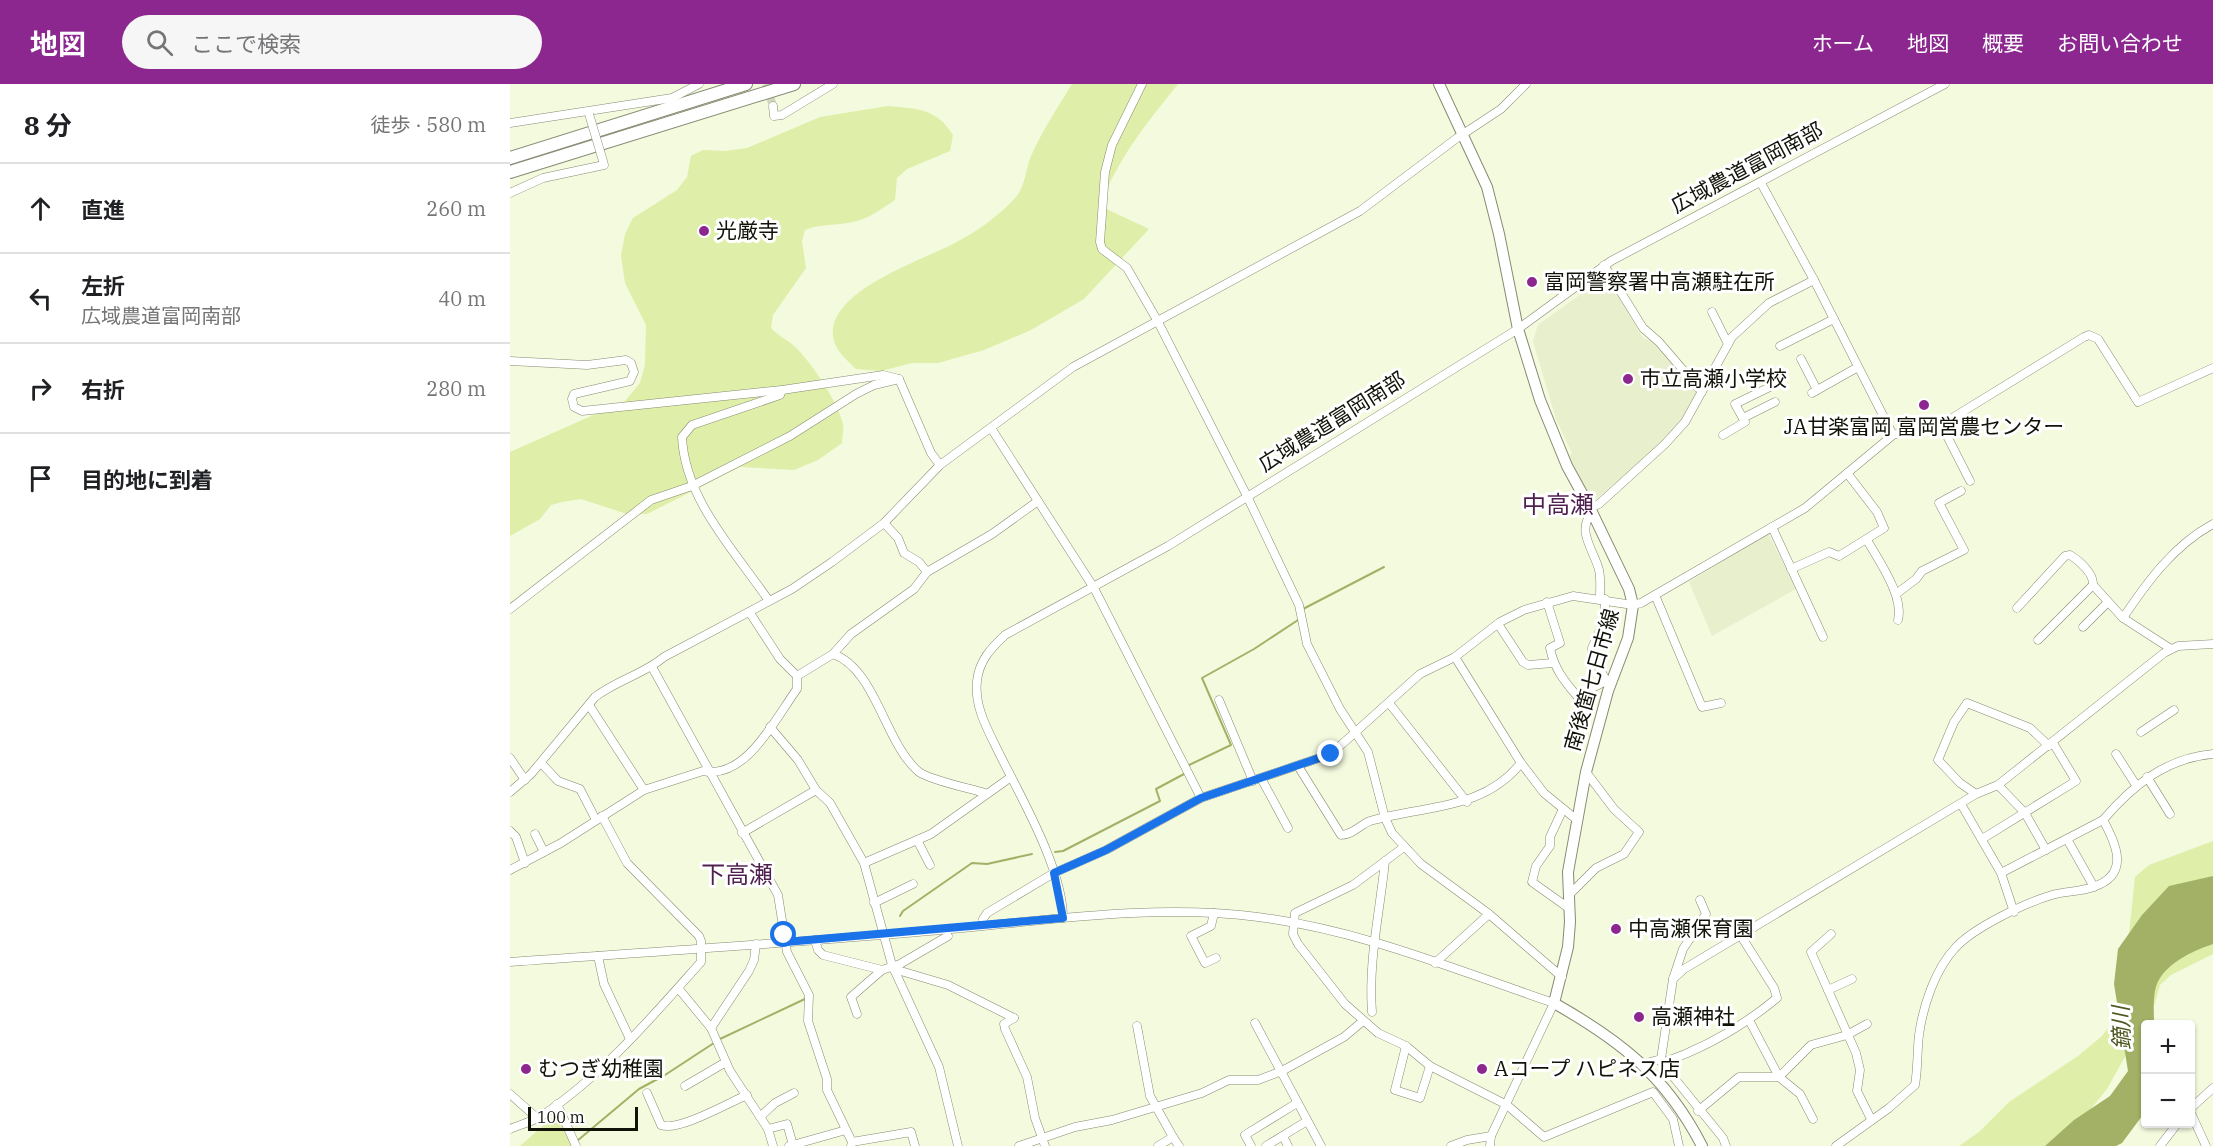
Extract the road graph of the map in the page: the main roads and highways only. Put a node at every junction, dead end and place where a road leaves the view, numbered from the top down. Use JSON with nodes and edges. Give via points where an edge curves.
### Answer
{"nodes":[{"id":1,"x":746,"y":84,"type":"edge"},
{"id":2,"x":794,"y":84,"type":"edge"},
{"id":3,"x":1439,"y":84,"type":"edge"},
{"id":4,"x":510,"y":158,"type":"edge"},
{"id":5,"x":510,"y":172,"type":"edge"},
{"id":6,"x":1702,"y":1146,"type":"edge"}],
"edges":[{"from":1,"to":4,"type":"highway"},
{"from":2,"to":5,"type":"highway"},
{"from":3,"to":6,"type":"main road","name":"南後箇七日市線","via":[[1487,187],[1518,329],[1551,426],[1629,589],[1633,605],[1628,638],[1608,684],[1586,772],[1568,872],[1568,947],[1554,1004],[1598,1028],[1643,1064],[1675,1098]]}]}
